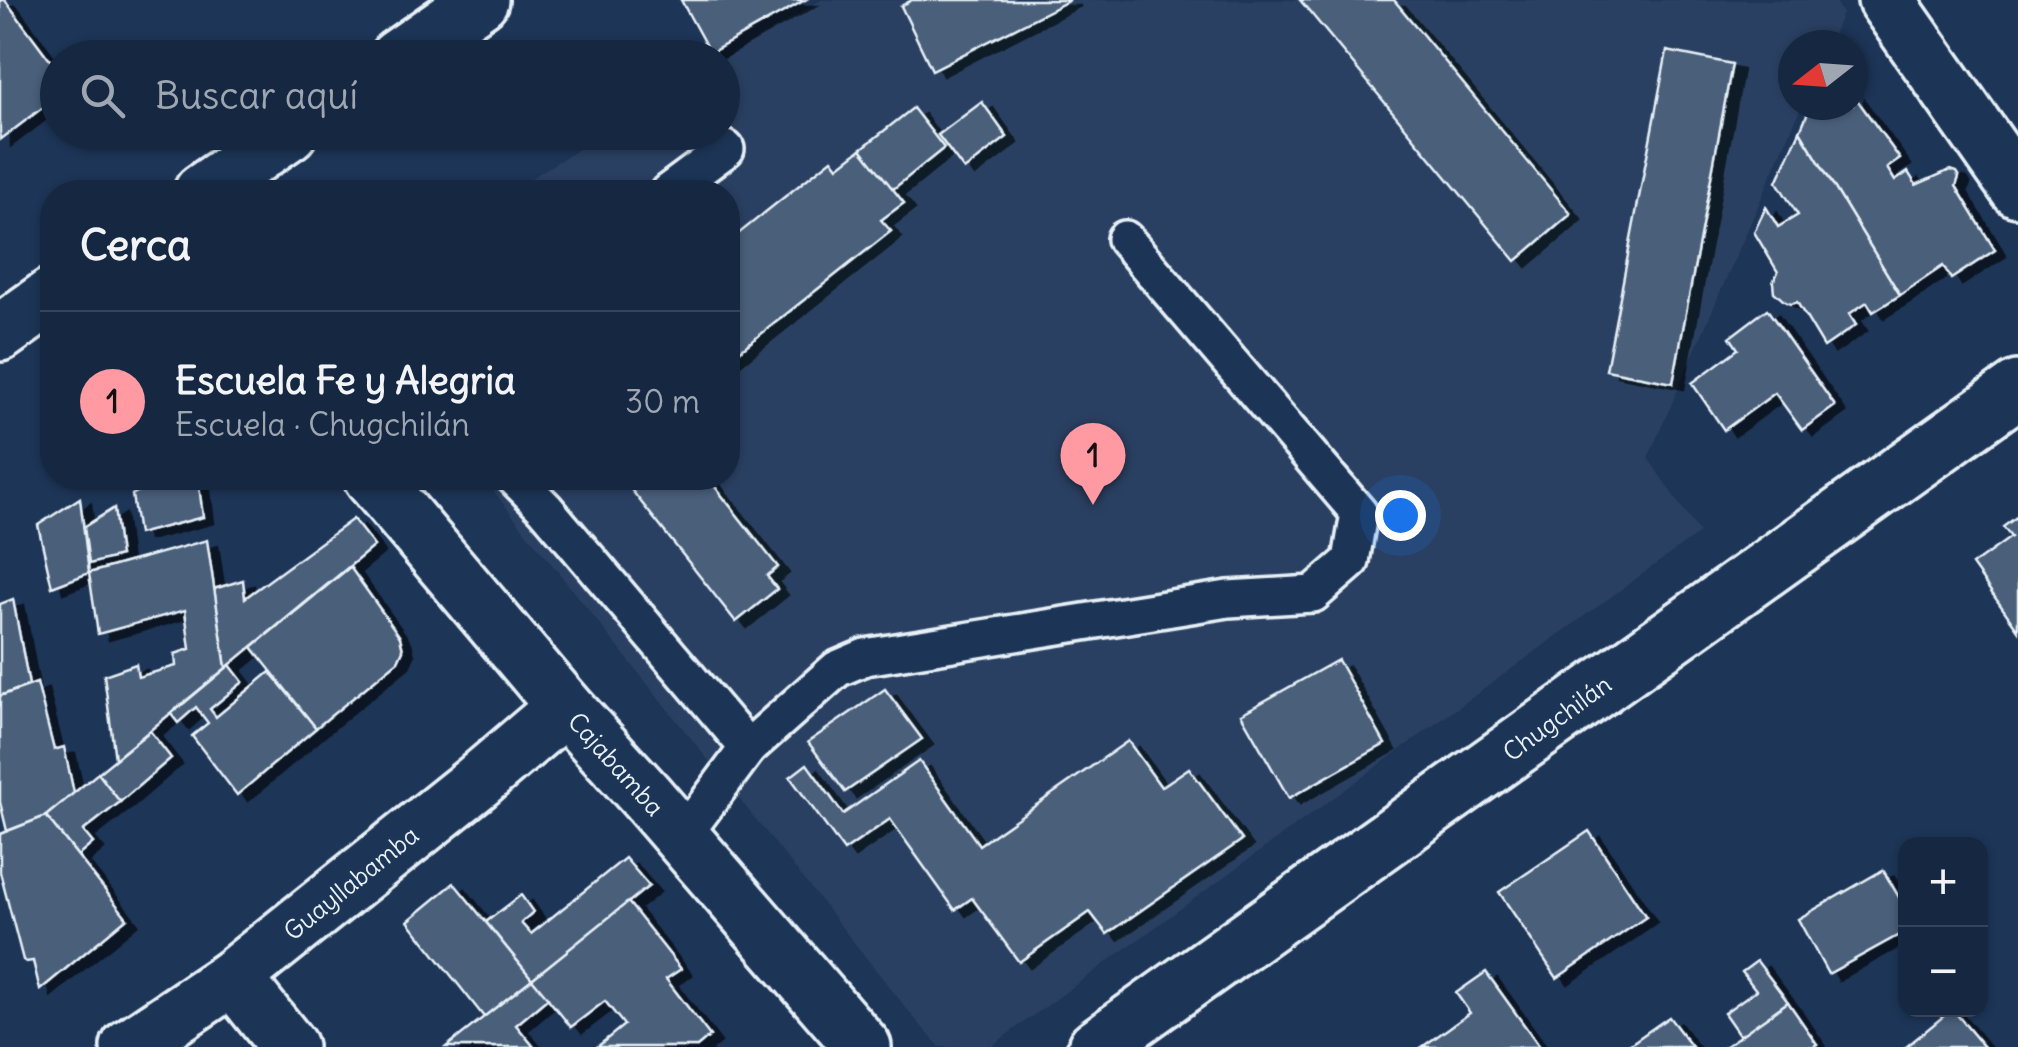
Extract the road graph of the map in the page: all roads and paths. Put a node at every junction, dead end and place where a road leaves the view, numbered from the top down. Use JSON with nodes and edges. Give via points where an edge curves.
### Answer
{"nodes":[{"id":1,"x":480,"y":0,"type":"edge"},
{"id":2,"x":1886,"y":0,"type":"edge"},
{"id":3,"x":423,"y":40,"type":"edge"},
{"id":4,"x":263,"y":150,"type":"edge"},
{"id":5,"x":725,"y":150,"type":"edge"},
{"id":6,"x":219,"y":180,"type":"edge"},
{"id":7,"x":684,"y":180,"type":"edge"},
{"id":8,"x":2018,"y":189,"type":"edge"},
{"id":9,"x":1125,"y":239,"type":"dead end"},
{"id":10,"x":40,"y":305,"type":"edge"},
{"id":11,"x":0,"y":333,"type":"edge"},
{"id":12,"x":2018,"y":389,"type":"edge"},
{"id":13,"x":382,"y":490,"type":"edge"},
{"id":14,"x":527,"y":490,"type":"edge"},
{"id":15,"x":565,"y":708,"type":"junction"},
{"id":16,"x":748,"y":748,"type":"junction"},
{"id":17,"x":682,"y":837,"type":"junction"},
{"id":18,"x":233,"y":977,"type":"junction"},
{"id":19,"x":129,"y":1047,"type":"edge"},
{"id":20,"x":289,"y":1047,"type":"edge"},
{"id":21,"x":863,"y":1047,"type":"edge"},
{"id":22,"x":1096,"y":1047,"type":"edge"}],
"edges":[{"from":1,"to":3,"type":"street"},
{"from":2,"to":8,"type":"street"},
{"from":4,"to":6,"type":"street"},
{"from":5,"to":7,"type":"lane"},
{"from":9,"to":16,"type":"lane","via":[[1359,513],[1351,561],[1313,594],[1228,598],[864,657],[837,669]]},
{"from":10,"to":11,"type":"street"},
{"from":12,"to":22,"type":"street","name":"Chugchilán"},
{"from":13,"to":15,"type":"street","name":"Cajabamba"},
{"from":14,"to":16,"type":"lane"},
{"from":15,"to":17,"type":"street","name":"Cajabamba"},
{"from":15,"to":18,"type":"street","name":"Guayllabamba"},
{"from":16,"to":17,"type":"lane"},
{"from":17,"to":21,"type":"street","name":"Cajabamba"},
{"from":18,"to":19,"type":"street","name":"Guayllabamba"},
{"from":18,"to":20,"type":"street"}]}
